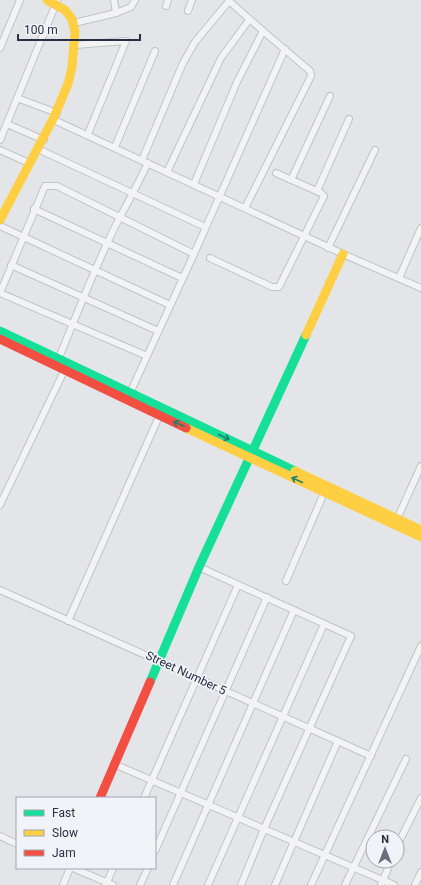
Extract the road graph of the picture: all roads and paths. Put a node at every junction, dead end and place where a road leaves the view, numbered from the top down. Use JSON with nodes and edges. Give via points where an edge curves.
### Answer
{"nodes":[{"id":1,"x":20,"y":0,"type":"edge"},
{"id":2,"x":114,"y":0,"type":"edge"},
{"id":3,"x":135,"y":0,"type":"edge"},
{"id":4,"x":192,"y":0,"type":"edge"},
{"id":5,"x":228,"y":0,"type":"edge"},
{"id":6,"x":53,"y":1,"type":"edge"},
{"id":7,"x":188,"y":11,"type":"dead end"},
{"id":8,"x":116,"y":13,"type":"junction"},
{"id":9,"x":249,"y":20,"type":"junction"},
{"id":10,"x":74,"y":23,"type":"junction"},
{"id":11,"x":263,"y":31,"type":"junction"},
{"id":12,"x":75,"y":45,"type":"junction"},
{"id":13,"x":0,"y":48,"type":"edge"},
{"id":14,"x":285,"y":49,"type":"junction"},
{"id":15,"x":155,"y":51,"type":"dead end"},
{"id":16,"x":330,"y":96,"type":"dead end"},
{"id":17,"x":17,"y":98,"type":"junction"},
{"id":18,"x":55,"y":116,"type":"junction"},
{"id":19,"x":349,"y":119,"type":"dead end"},
{"id":20,"x":7,"y":124,"type":"junction"},
{"id":21,"x":88,"y":134,"type":"junction"},
{"id":22,"x":0,"y":140,"type":"edge"},
{"id":23,"x":44,"y":140,"type":"junction"},
{"id":24,"x":115,"y":148,"type":"junction"},
{"id":25,"x":38,"y":149,"type":"junction"},
{"id":26,"x":0,"y":150,"type":"edge"},
{"id":27,"x":375,"y":150,"type":"dead end"},
{"id":28,"x":145,"y":161,"type":"junction"},
{"id":29,"x":29,"y":163,"type":"junction"},
{"id":30,"x":167,"y":172,"type":"junction"},
{"id":31,"x":276,"y":173,"type":"dead end"},
{"id":32,"x":291,"y":180,"type":"junction"},
{"id":33,"x":194,"y":184,"type":"junction"},
{"id":34,"x":316,"y":191,"type":"junction"},
{"id":35,"x":134,"y":194,"type":"junction"},
{"id":36,"x":219,"y":196,"type":"junction"},
{"id":37,"x":245,"y":208,"type":"junction"},
{"id":38,"x":34,"y":209,"type":"junction"},
{"id":39,"x":120,"y":217,"type":"junction"},
{"id":40,"x":0,"y":220,"type":"edge"},
{"id":41,"x":0,"y":226,"type":"edge"},
{"id":42,"x":205,"y":227,"type":"junction"},
{"id":43,"x":421,"y":228,"type":"edge"},
{"id":44,"x":305,"y":236,"type":"junction"},
{"id":45,"x":23,"y":237,"type":"junction"},
{"id":46,"x":108,"y":243,"type":"junction"},
{"id":47,"x":328,"y":248,"type":"junction"},
{"id":48,"x":194,"y":254,"type":"junction"},
{"id":49,"x":343,"y":254,"type":"junction"},
{"id":50,"x":210,"y":258,"type":"dead end"},
{"id":51,"x":11,"y":265,"type":"junction"},
{"id":52,"x":96,"y":271,"type":"junction"},
{"id":53,"x":182,"y":278,"type":"junction"},
{"id":54,"x":399,"y":278,"type":"junction"},
{"id":55,"x":421,"y":288,"type":"edge"},
{"id":56,"x":0,"y":293,"type":"edge"},
{"id":57,"x":83,"y":297,"type":"junction"},
{"id":58,"x":170,"y":305,"type":"junction"},
{"id":59,"x":73,"y":324,"type":"junction"},
{"id":60,"x":0,"y":331,"type":"edge"},
{"id":61,"x":158,"y":331,"type":"junction"},
{"id":62,"x":0,"y":339,"type":"edge"},
{"id":63,"x":147,"y":356,"type":"junction"},
{"id":64,"x":58,"y":360,"type":"junction"},
{"id":65,"x":64,"y":370,"type":"junction"},
{"id":66,"x":130,"y":394,"type":"junction"},
{"id":67,"x":161,"y":412,"type":"junction"},
{"id":68,"x":250,"y":454,"type":"junction"},
{"id":69,"x":421,"y":466,"type":"edge"},
{"id":70,"x":324,"y":493,"type":"junction"},
{"id":71,"x":0,"y":505,"type":"edge"},
{"id":72,"x":397,"y":519,"type":"junction"},
{"id":73,"x":421,"y":530,"type":"edge"},
{"id":74,"x":421,"y":537,"type":"edge"},
{"id":75,"x":199,"y":567,"type":"junction"},
{"id":76,"x":286,"y":581,"type":"dead end"},
{"id":77,"x":238,"y":585,"type":"junction"},
{"id":78,"x":0,"y":590,"type":"edge"},
{"id":79,"x":266,"y":597,"type":"junction"},
{"id":80,"x":294,"y":610,"type":"junction"},
{"id":81,"x":68,"y":621,"type":"junction"},
{"id":82,"x":324,"y":624,"type":"junction"},
{"id":83,"x":421,"y":646,"type":"edge"},
{"id":84,"x":158,"y":660,"type":"junction"},
{"id":85,"x":196,"y":677,"type":"junction"},
{"id":86,"x":225,"y":691,"type":"junction"},
{"id":87,"x":253,"y":703,"type":"junction"},
{"id":88,"x":283,"y":716,"type":"junction"},
{"id":89,"x":310,"y":728,"type":"junction"},
{"id":90,"x":338,"y":741,"type":"junction"},
{"id":91,"x":371,"y":756,"type":"junction"},
{"id":92,"x":406,"y":759,"type":"dead end"},
{"id":93,"x":114,"y":764,"type":"junction"},
{"id":94,"x":152,"y":780,"type":"junction"},
{"id":95,"x":181,"y":792,"type":"junction"},
{"id":96,"x":100,"y":797,"type":"edge"},
{"id":97,"x":144,"y":797,"type":"edge"},
{"id":98,"x":421,"y":798,"type":"edge"},
{"id":99,"x":208,"y":804,"type":"junction"},
{"id":100,"x":238,"y":817,"type":"junction"},
{"id":101,"x":264,"y":829,"type":"junction"},
{"id":102,"x":405,"y":830,"type":"edge"},
{"id":103,"x":0,"y":836,"type":"edge"},
{"id":104,"x":294,"y":841,"type":"junction"},
{"id":105,"x":16,"y":844,"type":"edge"},
{"id":106,"x":156,"y":849,"type":"edge"},
{"id":107,"x":324,"y":854,"type":"junction"},
{"id":108,"x":353,"y":867,"type":"junction"},
{"id":109,"x":71,"y":869,"type":"edge"},
{"id":110,"x":73,"y":869,"type":"edge"},
{"id":111,"x":113,"y":869,"type":"edge"},
{"id":112,"x":148,"y":869,"type":"edge"},
{"id":113,"x":388,"y":869,"type":"edge"},
{"id":114,"x":421,"y":872,"type":"edge"},
{"id":115,"x":382,"y":883,"type":"edge"},
{"id":116,"x":108,"y":884,"type":"edge"},
{"id":117,"x":63,"y":885,"type":"edge"},
{"id":118,"x":140,"y":885,"type":"edge"},
{"id":119,"x":173,"y":885,"type":"edge"},
{"id":120,"x":208,"y":885,"type":"edge"},
{"id":121,"x":241,"y":885,"type":"edge"},
{"id":122,"x":275,"y":885,"type":"edge"},
{"id":123,"x":311,"y":885,"type":"edge"},
{"id":124,"x":345,"y":885,"type":"edge"},
{"id":125,"x":394,"y":885,"type":"edge"},
{"id":126,"x":415,"y":885,"type":"edge"}],
"edges":[{"from":1,"to":13,"type":"street"},
{"from":2,"to":8,"type":"street"},
{"from":3,"to":8,"type":"street","via":[[131,7]]},
{"from":4,"to":7,"type":"street"},
{"from":5,"to":9,"type":"street"},
{"from":5,"to":28,"type":"street","via":[[195,42],[183,64]]},
{"from":6,"to":10,"type":"street","via":[[70,15]]},
{"from":6,"to":17,"type":"street"},
{"from":8,"to":10,"type":"street"},
{"from":9,"to":11,"type":"street"},
{"from":9,"to":30,"type":"street","via":[[221,58]]},
{"from":10,"to":12,"type":"street"},
{"from":11,"to":14,"type":"street"},
{"from":11,"to":33,"type":"street","via":[[237,82]]},
{"from":12,"to":18,"type":"street","via":[[68,83]]},
{"from":12,"to":21,"type":"street","via":[[126,41]]},
{"from":14,"to":36,"type":"street"},
{"from":14,"to":37,"type":"street","via":[[310,71],[311,76]]},
{"from":15,"to":24,"type":"street"},
{"from":16,"to":32,"type":"street"},
{"from":17,"to":18,"type":"street"},
{"from":17,"to":20,"type":"street"},
{"from":18,"to":21,"type":"street"},
{"from":18,"to":23,"type":"street"},
{"from":19,"to":34,"type":"street"},
{"from":20,"to":22,"type":"street"},
{"from":20,"to":23,"type":"street"},
{"from":21,"to":24,"type":"street"},
{"from":23,"to":25,"type":"street"},
{"from":24,"to":28,"type":"street"},
{"from":25,"to":29,"type":"street"},
{"from":25,"to":35,"type":"street"},
{"from":26,"to":29,"type":"street"},
{"from":27,"to":47,"type":"street"},
{"from":28,"to":30,"type":"street"},
{"from":28,"to":35,"type":"street"},
{"from":29,"to":40,"type":"street"},
{"from":30,"to":33,"type":"street"},
{"from":31,"to":32,"type":"street"},
{"from":32,"to":34,"type":"street"},
{"from":33,"to":36,"type":"street"},
{"from":34,"to":44,"type":"street","via":[[324,196]]},
{"from":35,"to":39,"type":"street"},
{"from":35,"to":42,"type":"street"},
{"from":36,"to":37,"type":"street"},
{"from":36,"to":42,"type":"street"},
{"from":37,"to":44,"type":"street"},
{"from":38,"to":39,"type":"street","via":[[45,186],[57,186]]},
{"from":38,"to":45,"type":"street"},
{"from":38,"to":46,"type":"street"},
{"from":39,"to":46,"type":"street"},
{"from":39,"to":48,"type":"street"},
{"from":41,"to":45,"type":"street"},
{"from":42,"to":48,"type":"street"},
{"from":43,"to":54,"type":"street"},
{"from":44,"to":47,"type":"street"},
{"from":44,"to":50,"type":"street","via":[[280,287],[276,288]]},
{"from":45,"to":51,"type":"street"},
{"from":45,"to":52,"type":"street"},
{"from":46,"to":52,"type":"street"},
{"from":46,"to":53,"type":"street"},
{"from":47,"to":49,"type":"street"},
{"from":48,"to":53,"type":"street"},
{"from":49,"to":54,"type":"street"},
{"from":49,"to":68,"type":"street"},
{"from":51,"to":56,"type":"street"},
{"from":51,"to":57,"type":"street"},
{"from":52,"to":57,"type":"street"},
{"from":52,"to":58,"type":"street"},
{"from":53,"to":58,"type":"street"},
{"from":54,"to":55,"type":"street"},
{"from":56,"to":59,"type":"street"},
{"from":57,"to":59,"type":"street"},
{"from":57,"to":61,"type":"street"},
{"from":58,"to":61,"type":"street"},
{"from":59,"to":63,"type":"street"},
{"from":59,"to":64,"type":"street"},
{"from":60,"to":64,"type":"street"},
{"from":61,"to":63,"type":"street"},
{"from":62,"to":65,"type":"street"},
{"from":63,"to":66,"type":"street"},
{"from":64,"to":66,"type":"street"},
{"from":65,"to":67,"type":"street"},
{"from":65,"to":71,"type":"street"},
{"from":66,"to":67,"type":"street"},
{"from":67,"to":68,"type":"street"},
{"from":67,"to":81,"type":"street"},
{"from":70,"to":68,"type":"street","one_way":true},
{"from":68,"to":72,"type":"street"},
{"from":68,"to":75,"type":"street"},
{"from":69,"to":72,"type":"street"},
{"from":70,"to":74,"type":"street"},
{"from":70,"to":76,"type":"street"},
{"from":72,"to":73,"type":"street"},
{"from":75,"to":77,"type":"street"},
{"from":75,"to":84,"type":"street"},
{"from":77,"to":79,"type":"street"},
{"from":77,"to":85,"type":"street"},
{"from":78,"to":81,"type":"street","name":"Street Number 5"},
{"from":79,"to":80,"type":"street"},
{"from":79,"to":86,"type":"street"},
{"from":80,"to":82,"type":"street"},
{"from":80,"to":87,"type":"street"},
{"from":81,"to":84,"type":"street","name":"Street Number 5"},
{"from":82,"to":88,"type":"street"},
{"from":82,"to":89,"type":"street","via":[[352,636]]},
{"from":83,"to":91,"type":"street"},
{"from":84,"to":85,"type":"street","name":"Street Number 5"},
{"from":84,"to":93,"type":"street"},
{"from":85,"to":86,"type":"street","name":"Street Number 5"},
{"from":85,"to":94,"type":"street"},
{"from":86,"to":87,"type":"street","name":"Street Number 5"},
{"from":86,"to":95,"type":"street"},
{"from":87,"to":88,"type":"street","name":"Street Number 5"},
{"from":87,"to":99,"type":"street"},
{"from":88,"to":89,"type":"street","name":"Street Number 5"},
{"from":88,"to":100,"type":"street"},
{"from":89,"to":90,"type":"street","name":"Street Number 5"},
{"from":89,"to":101,"type":"street"},
{"from":90,"to":91,"type":"street","name":"Street Number 5"},
{"from":90,"to":104,"type":"street"},
{"from":91,"to":107,"type":"street"},
{"from":92,"to":108,"type":"street"},
{"from":93,"to":94,"type":"street"},
{"from":93,"to":96,"type":"street"},
{"from":94,"to":95,"type":"street"},
{"from":94,"to":97,"type":"street"},
{"from":95,"to":99,"type":"street"},
{"from":95,"to":106,"type":"street"},
{"from":98,"to":102,"type":"street"},
{"from":99,"to":100,"type":"street"},
{"from":99,"to":119,"type":"street"},
{"from":100,"to":101,"type":"street"},
{"from":100,"to":120,"type":"street"},
{"from":101,"to":104,"type":"street"},
{"from":101,"to":121,"type":"street"},
{"from":103,"to":105,"type":"street"},
{"from":104,"to":107,"type":"street"},
{"from":104,"to":122,"type":"street"},
{"from":107,"to":108,"type":"street"},
{"from":107,"to":123,"type":"street"},
{"from":108,"to":115,"type":"street"},
{"from":108,"to":124,"type":"street"},
{"from":109,"to":117,"type":"street"},
{"from":110,"to":116,"type":"street"},
{"from":111,"to":116,"type":"street"},
{"from":112,"to":118,"type":"street"},
{"from":113,"to":115,"type":"street"},
{"from":114,"to":126,"type":"street"},
{"from":115,"to":125,"type":"street"}]}
